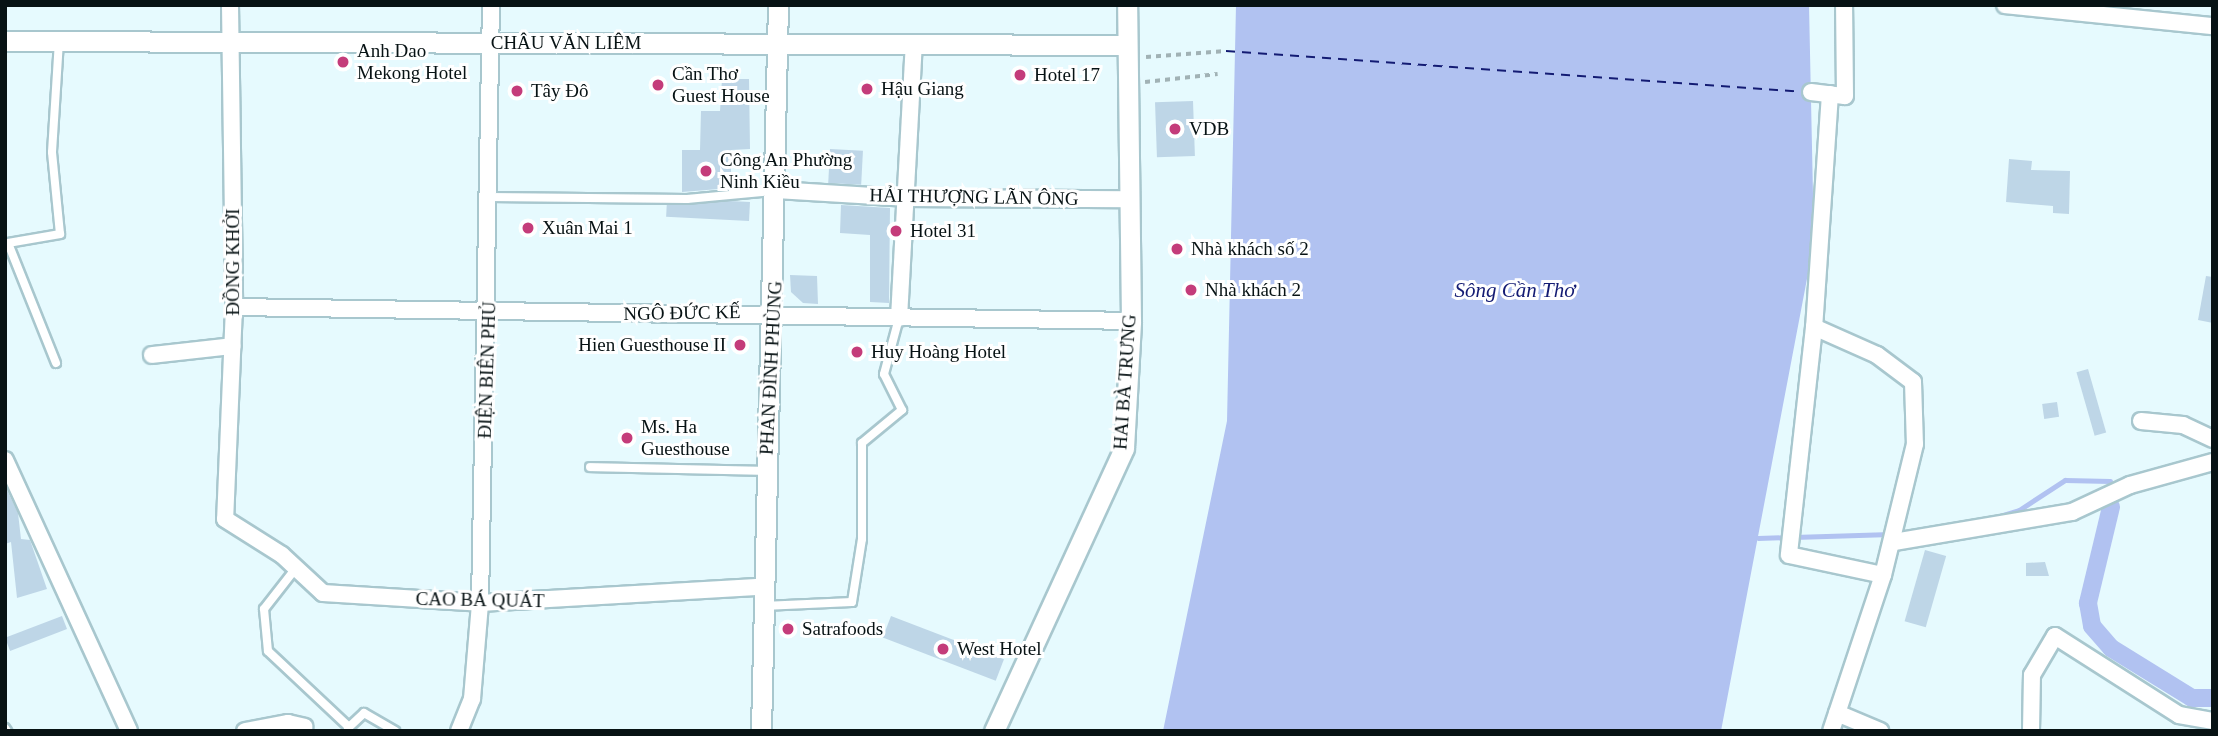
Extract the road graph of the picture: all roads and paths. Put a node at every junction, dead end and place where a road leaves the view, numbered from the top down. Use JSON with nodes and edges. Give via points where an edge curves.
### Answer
{"nodes":[{"id":1,"x":230,"y":5,"type":"edge"},
{"id":2,"x":491,"y":5,"type":"edge"},
{"id":3,"x":778,"y":5,"type":"edge"},
{"id":4,"x":1127,"y":5,"type":"edge"},
{"id":5,"x":1844,"y":5,"type":"edge"},
{"id":6,"x":2005,"y":5,"type":"edge"},
{"id":7,"x":2213,"y":26,"type":"edge"},
{"id":8,"x":5,"y":41,"type":"edge"},
{"id":9,"x":59,"y":42,"type":"junction"},
{"id":10,"x":232,"y":42,"type":"junction"},
{"id":11,"x":490,"y":43,"type":"junction"},
{"id":12,"x":778,"y":44,"type":"junction"},
{"id":13,"x":914,"y":44,"type":"junction"},
{"id":14,"x":1226,"y":51,"type":"dead end"},
{"id":15,"x":1126,"y":52,"type":"junction"},
{"id":16,"x":1218,"y":74,"type":"dead end"},
{"id":17,"x":1126,"y":84,"type":"junction"},
{"id":18,"x":1811,"y":92,"type":"dead end"},
{"id":19,"x":1830,"y":94,"type":"junction"},
{"id":20,"x":776,"y":190,"type":"junction"},
{"id":21,"x":489,"y":197,"type":"junction"},
{"id":22,"x":905,"y":198,"type":"junction"},
{"id":23,"x":1130,"y":199,"type":"junction"},
{"id":24,"x":234,"y":307,"type":"junction"},
{"id":25,"x":775,"y":312,"type":"junction"},
{"id":26,"x":489,"y":315,"type":"junction"},
{"id":27,"x":900,"y":318,"type":"junction"},
{"id":28,"x":1130,"y":321,"type":"junction"},
{"id":29,"x":1814,"y":327,"type":"junction"},
{"id":30,"x":232,"y":345,"type":"junction"},
{"id":31,"x":152,"y":355,"type":"dead end"},
{"id":32,"x":56,"y":363,"type":"dead end"},
{"id":33,"x":2141,"y":421,"type":"dead end"},
{"id":34,"x":2213,"y":439,"type":"edge"},
{"id":35,"x":5,"y":460,"type":"edge"},
{"id":36,"x":2213,"y":462,"type":"edge"},
{"id":37,"x":590,"y":467,"type":"dead end"},
{"id":38,"x":766,"y":471,"type":"junction"},
{"id":39,"x":225,"y":519,"type":"joint"},
{"id":40,"x":1896,"y":535,"type":"junction"},
{"id":41,"x":296,"y":568,"type":"junction"},
{"id":42,"x":1883,"y":575,"type":"junction"},
{"id":43,"x":760,"y":596,"type":"junction"},
{"id":44,"x":480,"y":603,"type":"junction"},
{"id":45,"x":1837,"y":713,"type":"junction"},
{"id":46,"x":2213,"y":721,"type":"edge"},
{"id":47,"x":308,"y":729,"type":"edge"},
{"id":48,"x":347,"y":729,"type":"edge"},
{"id":49,"x":129,"y":731,"type":"edge"},
{"id":50,"x":244,"y":731,"type":"edge"},
{"id":51,"x":395,"y":731,"type":"edge"},
{"id":52,"x":459,"y":731,"type":"edge"},
{"id":53,"x":761,"y":731,"type":"edge"},
{"id":54,"x":994,"y":731,"type":"edge"},
{"id":55,"x":1831,"y":731,"type":"edge"},
{"id":56,"x":1880,"y":731,"type":"edge"},
{"id":57,"x":2031,"y":731,"type":"edge"}],
"edges":[{"from":1,"to":10,"type":"street","name":"ĐỒNG KHỞI"},
{"from":2,"to":11,"type":"street","name":"ĐIỆN BIÊN PHỦ"},
{"from":3,"to":12,"type":"street","name":"PHAN ĐÌNH PHÙNG"},
{"from":4,"to":15,"type":"street","name":"HAI BÀ TRƯNG"},
{"from":5,"to":19,"type":"street","via":[[1845,96]]},
{"from":6,"to":7,"type":"street"},
{"from":8,"to":9,"type":"street","name":"CHÂU VĂN LIÊM"},
{"from":9,"to":10,"type":"street","name":"CHÂU VĂN LIÊM"},
{"from":9,"to":32,"type":"lane","via":[[52,152],[60,234],[8,243]]},
{"from":10,"to":11,"type":"street","name":"CHÂU VĂN LIÊM"},
{"from":10,"to":24,"type":"street","name":"ĐỒNG KHỞI"},
{"from":11,"to":12,"type":"street","name":"CHÂU VĂN LIÊM"},
{"from":11,"to":21,"type":"street","name":"ĐIỆN BIÊN PHỦ"},
{"from":12,"to":13,"type":"street","name":"CHÂU VĂN LIÊM"},
{"from":12,"to":20,"type":"street","name":"PHAN ĐÌNH PHÙNG"},
{"from":13,"to":15,"type":"street","name":"CHÂU VĂN LIÊM"},
{"from":13,"to":22,"type":"street"},
{"from":14,"to":15,"type":"path"},
{"from":15,"to":17,"type":"street","name":"HAI BÀ TRƯNG"},
{"from":16,"to":17,"type":"path"},
{"from":17,"to":23,"type":"street","name":"HAI BÀ TRƯNG"},
{"from":18,"to":19,"type":"street"},
{"from":19,"to":29,"type":"street"},
{"from":20,"to":21,"type":"lane","via":[[687,199]]},
{"from":20,"to":22,"type":"street","name":"HẢI THƯỢNG LÃN ÔNG"},
{"from":20,"to":25,"type":"street","name":"PHAN ĐÌNH PHÙNG"},
{"from":21,"to":26,"type":"street","name":"ĐIỆN BIÊN PHỦ"},
{"from":22,"to":23,"type":"street","name":"HẢI THƯỢNG LÃN ÔNG"},
{"from":22,"to":27,"type":"street"},
{"from":23,"to":28,"type":"street","name":"HAI BÀ TRƯNG"},
{"from":24,"to":26,"type":"street","name":"NGÔ ĐỨC KẾ"},
{"from":24,"to":30,"type":"street","name":"ĐỒNG KHỞI"},
{"from":25,"to":26,"type":"street","name":"NGÔ ĐỨC KẾ"},
{"from":25,"to":27,"type":"street","name":"NGÔ ĐỨC KẾ"},
{"from":25,"to":38,"type":"street","name":"PHAN ĐÌNH PHÙNG"},
{"from":26,"to":44,"type":"street","name":"ĐIỆN BIÊN PHỦ"},
{"from":27,"to":28,"type":"street","name":"NGÔ ĐỨC KẾ"},
{"from":27,"to":43,"type":"lane","via":[[884,374],[902,410],[862,443],[862,539],[852,602]]},
{"from":28,"to":54,"type":"street","name":"HAI BÀ TRƯNG","via":[[1124,448]]},
{"from":29,"to":40,"type":"street","via":[[1877,355],[1913,382],[1915,443]]},
{"from":29,"to":42,"type":"street","via":[[1790,555]]},
{"from":30,"to":31,"type":"street"},
{"from":30,"to":39,"type":"street","name":"ĐỒNG KHỞI"},
{"from":33,"to":34,"type":"street","via":[[2183,425]]},
{"from":35,"to":49,"type":"street"},
{"from":36,"to":40,"type":"street","via":[[2058,515]]},
{"from":37,"to":38,"type":"lane"},
{"from":38,"to":43,"type":"street","name":"PHAN ĐÌNH PHÙNG"},
{"from":39,"to":41,"type":"street","name":"CAO BÁ QUÁT"},
{"from":40,"to":42,"type":"street"},
{"from":41,"to":44,"type":"street","name":"CAO BÁ QUÁT","via":[[323,593]]},
{"from":41,"to":48,"type":"lane","via":[[264,609],[268,651]]},
{"from":42,"to":45,"type":"street"},
{"from":43,"to":44,"type":"street","name":"CAO BÁ QUÁT"},
{"from":43,"to":53,"type":"street","name":"PHAN ĐÌNH PHÙNG"},
{"from":44,"to":52,"type":"street","name":"ĐIỆN BIÊN PHỦ","via":[[472,699]]},
{"from":45,"to":55,"type":"street"},
{"from":45,"to":56,"type":"street"},
{"from":46,"to":57,"type":"street","via":[[2170,710],[2056,636],[2032,675]]},
{"from":47,"to":50,"type":"street","via":[[288,723]]},
{"from":48,"to":51,"type":"lane","via":[[364,713]]}]}
